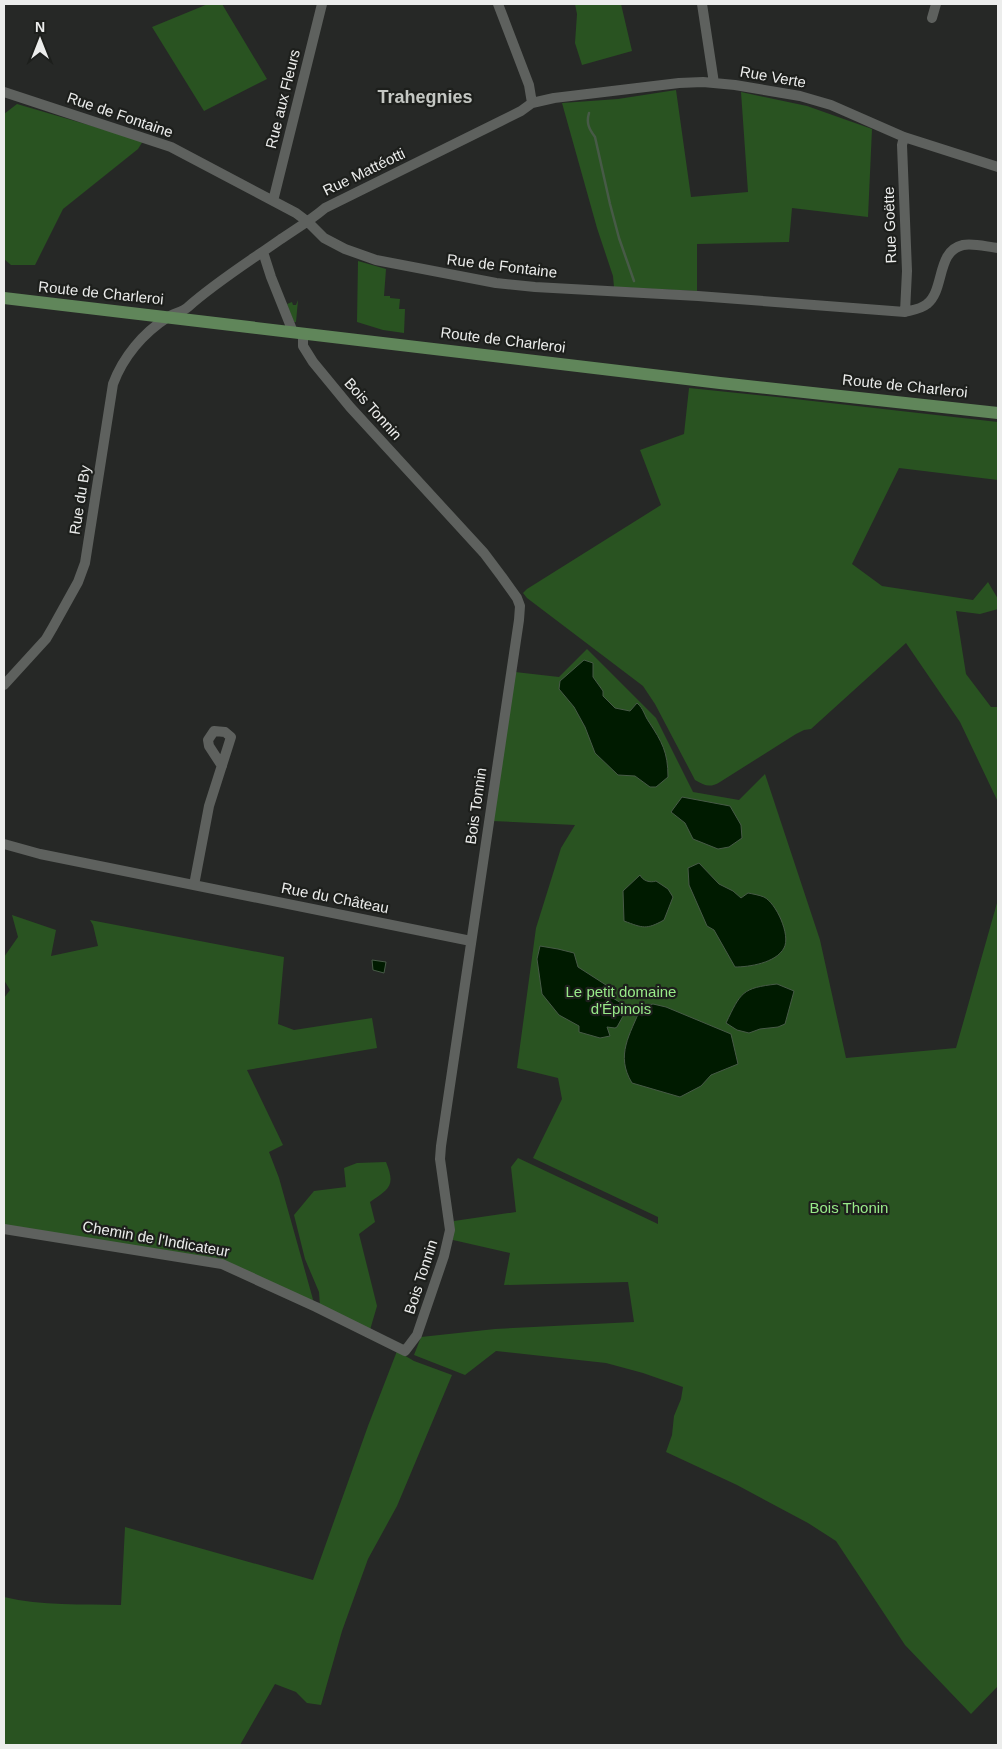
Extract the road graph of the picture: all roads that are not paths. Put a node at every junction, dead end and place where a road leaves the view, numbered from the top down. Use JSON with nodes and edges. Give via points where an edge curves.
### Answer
{"nodes":[{"id":1,"x":322,"y":4,"type":"edge"},
{"id":2,"x":498,"y":4,"type":"edge"},
{"id":3,"x":702,"y":4,"type":"edge"},
{"id":4,"x":936,"y":4,"type":"edge"},
{"id":5,"x":932,"y":18,"type":"dead end"},
{"id":6,"x":714,"y":82,"type":"junction"},
{"id":7,"x":4,"y":92,"type":"edge"},
{"id":8,"x":532,"y":102,"type":"junction"},
{"id":9,"x":904,"y":137,"type":"junction"},
{"id":10,"x":998,"y":167,"type":"edge"},
{"id":11,"x":273,"y":201,"type":"junction"},
{"id":12,"x":308,"y":222,"type":"junction"},
{"id":13,"x":998,"y":248,"type":"edge"},
{"id":14,"x":263,"y":252,"type":"junction"},
{"id":15,"x":4,"y":298,"type":"edge"},
{"id":16,"x":905,"y":312,"type":"junction"},
{"id":17,"x":168,"y":317,"type":"junction"},
{"id":18,"x":298,"y":332,"type":"junction"},
{"id":19,"x":998,"y":413,"type":"edge"},
{"id":20,"x":4,"y":685,"type":"edge"},
{"id":21,"x":222,"y":766,"type":"dead end"},
{"id":22,"x":4,"y":844,"type":"edge"},
{"id":23,"x":194,"y":885,"type":"junction"},
{"id":24,"x":471,"y":941,"type":"junction"},
{"id":25,"x":4,"y":1229,"type":"edge"},
{"id":26,"x":404,"y":1351,"type":"joint"}],
"edges":[{"from":1,"to":11,"type":"street","name":"Rue aux Fleurs"},
{"from":2,"to":8,"type":"street"},
{"from":3,"to":6,"type":"street"},
{"from":4,"to":5,"type":"street"},
{"from":6,"to":8,"type":"street","name":"Rue Verte"},
{"from":6,"to":9,"type":"street","name":"Rue Verte","via":[[800,96],[831,105]]},
{"from":7,"to":11,"type":"street","name":"Rue de Fontaine","via":[[171,147]]},
{"from":8,"to":12,"type":"street","name":"Rue Mattéotti","via":[[521,111],[324,208]]},
{"from":9,"to":10,"type":"street","name":"Rue Verte"},
{"from":9,"to":16,"type":"street","name":"Rue Goëtte"},
{"from":11,"to":12,"type":"street","name":"Rue de Fontaine"},
{"from":12,"to":14,"type":"street","name":"Rue Mattéotti"},
{"from":12,"to":16,"type":"street","name":"Rue de Fontaine","via":[[324,238],[376,260],[513,286]]},
{"from":13,"to":16,"type":"street","name":"Rue de Fontaine","via":[[961,245],[946,260],[932,299],[920,308]]},
{"from":14,"to":17,"type":"street","name":"Rue Mattéotti","via":[[187,308]]},
{"from":14,"to":18,"type":"street","name":"Bois Tonnin","via":[[270,277]]},
{"from":15,"to":17,"type":"main road","name":"Route de Charleroi"},
{"from":17,"to":18,"type":"main road","name":"Route de Charleroi"},
{"from":17,"to":20,"type":"street","name":"Rue du By","via":[[148,333],[118,369],[85,563],[78,582],[46,639]]},
{"from":18,"to":19,"type":"main road","name":"Route de Charleroi"},
{"from":18,"to":24,"type":"street","name":"Bois Tonnin","via":[[312,362],[484,554],[515,594],[520,606]]},
{"from":21,"to":23,"type":"street","via":[[209,806]]},
{"from":22,"to":23,"type":"street","name":"Rue du Château"},
{"from":23,"to":24,"type":"street","name":"Rue du Château"},
{"from":24,"to":26,"type":"street","name":"Bois Tonnin","via":[[440,1146],[450,1230],[417,1335]]},
{"from":25,"to":26,"type":"street","name":"Chemin de l'Indicateur","via":[[230,1266]]}]}
